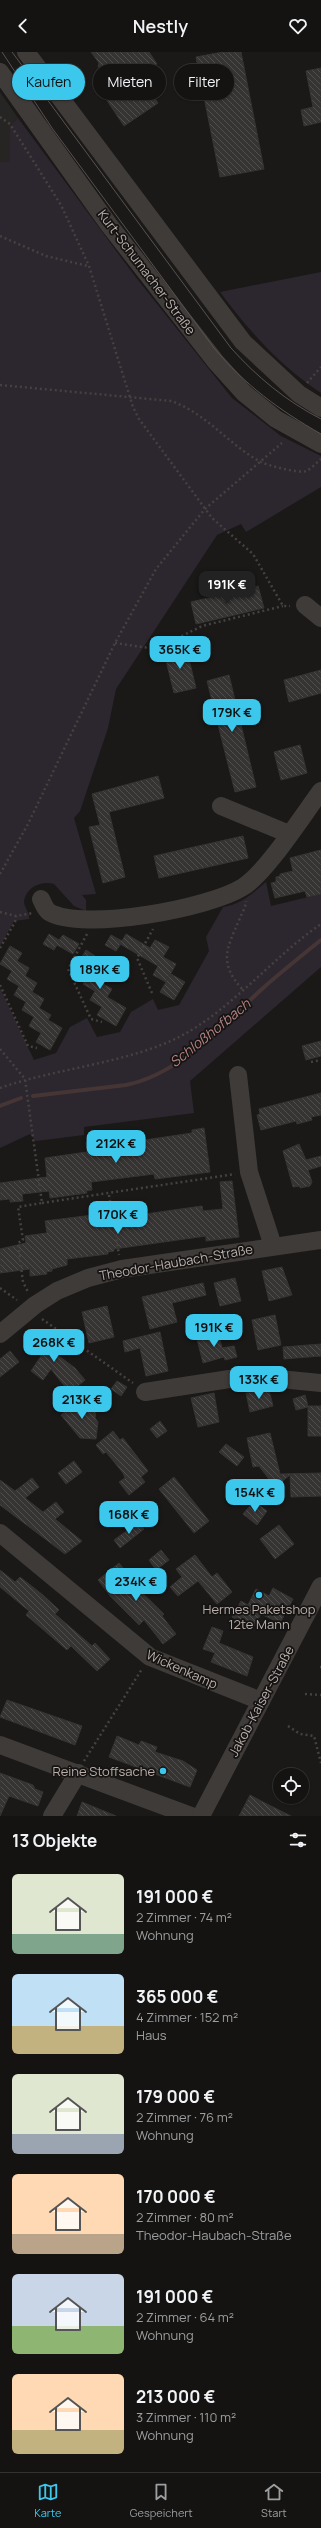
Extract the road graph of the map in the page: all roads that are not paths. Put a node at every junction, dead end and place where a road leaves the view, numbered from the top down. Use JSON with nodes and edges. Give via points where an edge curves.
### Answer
{"nodes":[{"id":1,"x":26,"y":52,"type":"edge"},
{"id":2,"x":0,"y":72,"type":"edge"},
{"id":3,"x":321,"y":408,"type":"edge"},
{"id":4,"x":321,"y":444,"type":"edge"},
{"id":5,"x":305,"y":605,"type":"road end"},
{"id":6,"x":321,"y":618,"type":"edge"},
{"id":7,"x":321,"y":791,"type":"edge"},
{"id":8,"x":221,"y":806,"type":"dead end"},
{"id":9,"x":288,"y":834,"type":"junction"},
{"id":10,"x":44,"y":905,"type":"road end"},
{"id":11,"x":238,"y":1075,"type":"dead end"},
{"id":12,"x":321,"y":1240,"type":"edge"},
{"id":13,"x":273,"y":1246,"type":"junction"},
{"id":14,"x":0,"y":1334,"type":"edge"},
{"id":15,"x":321,"y":1383,"type":"edge"},
{"id":16,"x":145,"y":1392,"type":"road end"},
{"id":17,"x":0,"y":1533,"type":"edge"},
{"id":18,"x":321,"y":1586,"type":"edge"},
{"id":19,"x":260,"y":1701,"type":"junction"},
{"id":20,"x":0,"y":1745,"type":"edge"},
{"id":21,"x":78,"y":1773,"type":"junction"},
{"id":22,"x":52,"y":1816,"type":"edge"},
{"id":23,"x":191,"y":1816,"type":"edge"},
{"id":24,"x":201,"y":1816,"type":"edge"}],
"edges":[{"from":1,"to":3,"type":"street","via":[[220,314],[248,346],[299,394]]},
{"from":2,"to":4,"type":"street","name":"Kurt-Schumacher-Straße","via":[[109,225],[216,362],[244,393],[276,419]]},
{"from":5,"to":6,"type":"street"},
{"from":7,"to":9,"type":"street"},
{"from":8,"to":9,"type":"street"},
{"from":9,"to":10,"type":"street","via":[[260,872],[244,887],[219,898],[156,914],[92,918],[62,917]]},
{"from":11,"to":13,"type":"street","via":[[249,1172]]},
{"from":12,"to":13,"type":"street","name":"Theodor-Haubach-Straße"},
{"from":13,"to":14,"type":"street","name":"Theodor-Haubach-Straße","via":[[122,1269],[76,1283],[57,1291],[32,1307]]},
{"from":15,"to":16,"type":"street","via":[[249,1376]]},
{"from":17,"to":19,"type":"street","name":"Wickenkamp","via":[[150,1656]]},
{"from":18,"to":19,"type":"street","name":"Jakob-Kaiser-Straße"},
{"from":19,"to":24,"type":"street","name":"Jakob-Kaiser-Straße"},
{"from":20,"to":21,"type":"street"},
{"from":21,"to":22,"type":"street"},
{"from":21,"to":23,"type":"street"}]}
